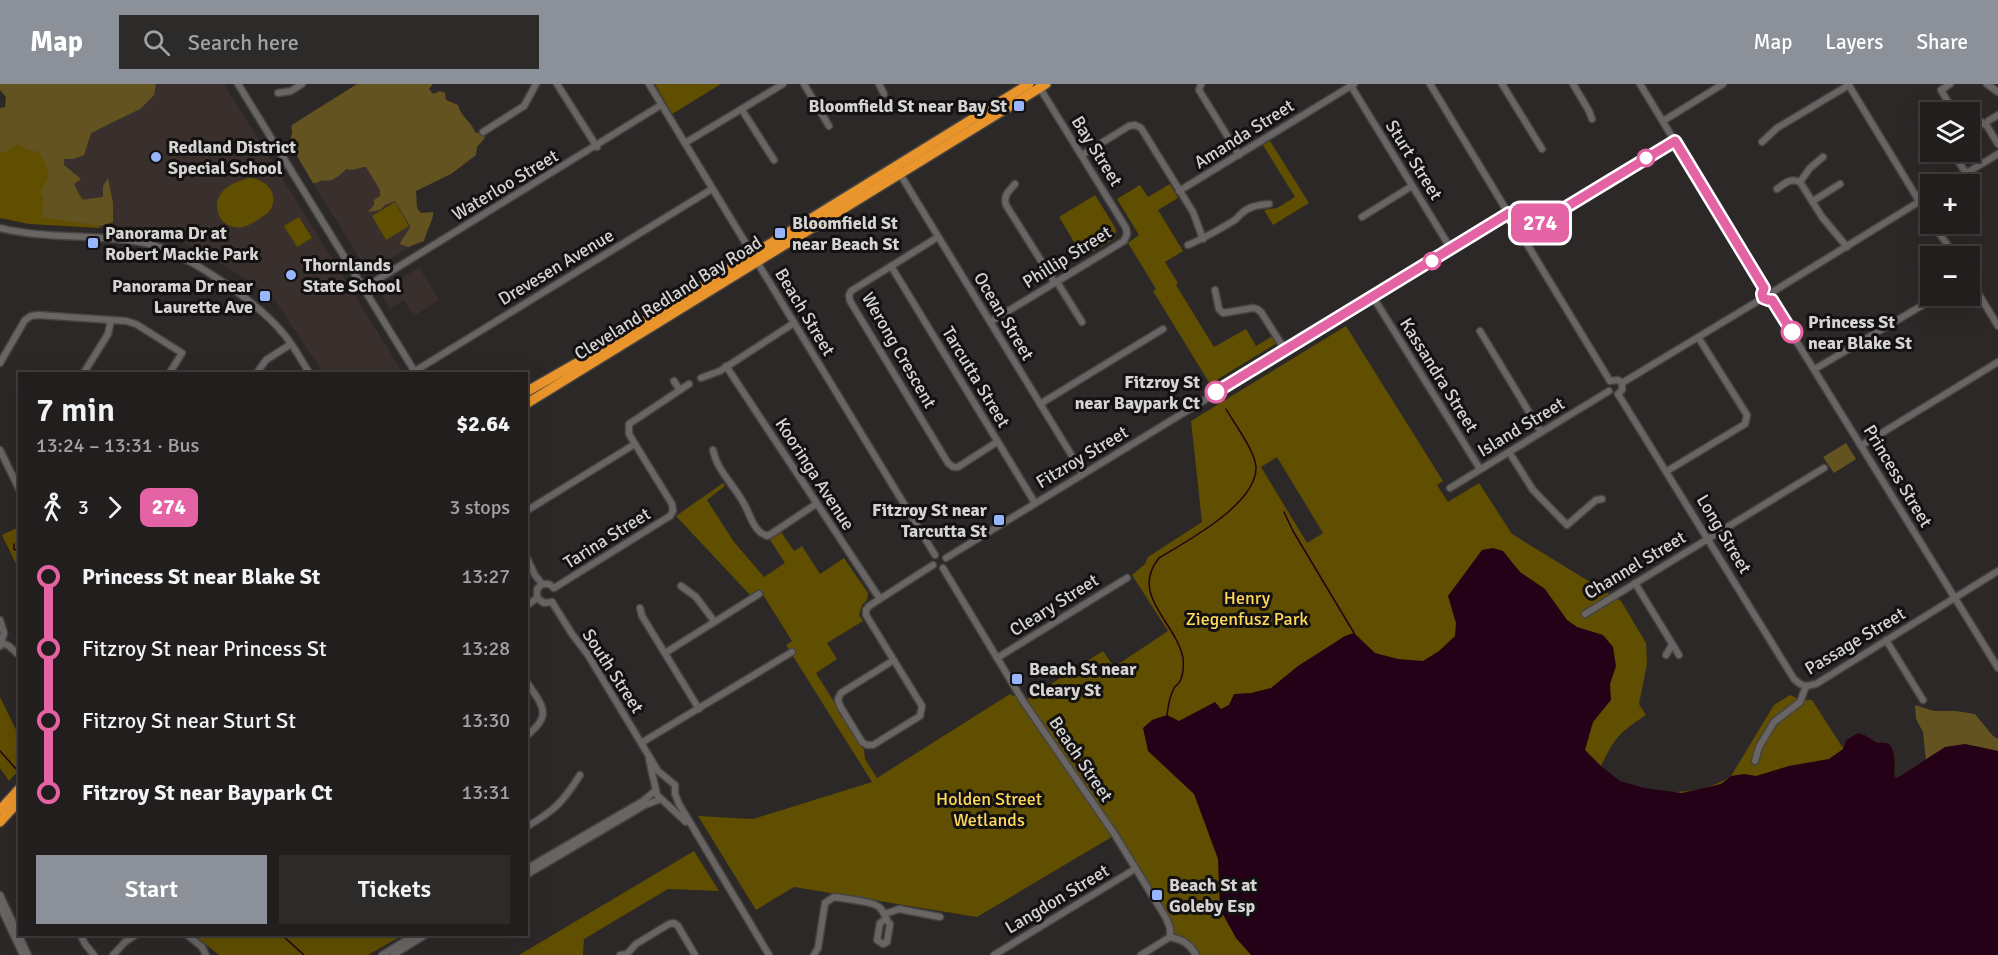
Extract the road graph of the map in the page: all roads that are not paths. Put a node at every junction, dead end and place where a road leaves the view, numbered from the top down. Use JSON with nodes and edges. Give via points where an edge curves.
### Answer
{"nodes":[{"id":1,"x":238,"y":84,"type":"edge"},
{"id":2,"x":302,"y":84,"type":"edge"},
{"id":3,"x":536,"y":84,"type":"edge"},
{"id":4,"x":557,"y":84,"type":"edge"},
{"id":5,"x":649,"y":84,"type":"edge"},
{"id":6,"x":783,"y":84,"type":"edge"},
{"id":7,"x":804,"y":84,"type":"edge"},
{"id":8,"x":879,"y":84,"type":"edge"},
{"id":9,"x":1029,"y":84,"type":"edge"},
{"id":10,"x":1430,"y":84,"type":"edge"},
{"id":11,"x":1502,"y":84,"type":"edge"},
{"id":12,"x":1573,"y":84,"type":"edge"},
{"id":13,"x":1640,"y":84,"type":"edge"},
{"id":14,"x":1723,"y":84,"type":"edge"},
{"id":15,"x":1848,"y":84,"type":"edge"},
{"id":16,"x":1950,"y":84,"type":"edge"},
{"id":17,"x":1987,"y":84,"type":"edge"},
{"id":18,"x":1041,"y":85,"type":"edge"},
{"id":19,"x":1353,"y":85,"type":"edge"},
{"id":20,"x":1200,"y":87,"type":"edge"},
{"id":21,"x":1998,"y":92,"type":"edge"},
{"id":22,"x":278,"y":93,"type":"dead end"},
{"id":23,"x":884,"y":94,"type":"dead end"},
{"id":24,"x":1948,"y":102,"type":"edge"},
{"id":25,"x":661,"y":105,"type":"junction"},
{"id":26,"x":742,"y":110,"type":"junction"},
{"id":27,"x":1998,"y":116,"type":"edge"},
{"id":28,"x":1592,"y":119,"type":"dead end"},
{"id":29,"x":1663,"y":121,"type":"junction"},
{"id":30,"x":1980,"y":121,"type":"edge"},
{"id":31,"x":1988,"y":121,"type":"dead end"},
{"id":32,"x":830,"y":126,"type":"dead end"},
{"id":33,"x":483,"y":132,"type":"dead end"},
{"id":34,"x":1675,"y":141,"type":"junction"},
{"id":35,"x":1762,"y":142,"type":"dead end"},
{"id":36,"x":685,"y":143,"type":"junction"},
{"id":37,"x":1998,"y":144,"type":"edge"},
{"id":38,"x":597,"y":147,"type":"junction"},
{"id":39,"x":1542,"y":150,"type":"dead end"},
{"id":40,"x":1998,"y":154,"type":"edge"},
{"id":41,"x":1082,"y":155,"type":"junction"},
{"id":42,"x":1239,"y":155,"type":"junction"},
{"id":43,"x":1823,"y":157,"type":"dead end"},
{"id":44,"x":774,"y":160,"type":"dead end"},
{"id":45,"x":1959,"y":162,"type":"edge"},
{"id":46,"x":1966,"y":173,"type":"joint"},
{"id":47,"x":900,"y":174,"type":"junction"},
{"id":48,"x":1800,"y":182,"type":"junction"},
{"id":49,"x":1015,"y":184,"type":"dead end"},
{"id":50,"x":1840,"y":184,"type":"dead end"},
{"id":51,"x":1412,"y":186,"type":"junction"},
{"id":52,"x":712,"y":189,"type":"junction"},
{"id":53,"x":1777,"y":189,"type":"dead end"},
{"id":54,"x":1179,"y":191,"type":"junction"},
{"id":55,"x":1813,"y":201,"type":"junction"},
{"id":56,"x":1920,"y":201,"type":"joint"},
{"id":57,"x":1269,"y":204,"type":"dead end"},
{"id":58,"x":1509,"y":213,"type":"junction"},
{"id":59,"x":1362,"y":217,"type":"dead end"},
{"id":60,"x":0,"y":228,"type":"edge"},
{"id":61,"x":1127,"y":234,"type":"joint"},
{"id":62,"x":1522,"y":234,"type":"junction"},
{"id":63,"x":938,"y":237,"type":"junction"},
{"id":64,"x":1203,"y":239,"type":"junction"},
{"id":65,"x":1188,"y":245,"type":"dead end"},
{"id":66,"x":1847,"y":247,"type":"junction"},
{"id":67,"x":1451,"y":249,"type":"junction"},
{"id":68,"x":755,"y":259,"type":"junction"},
{"id":69,"x":891,"y":266,"type":"junction"},
{"id":70,"x":1056,"y":282,"type":"junction"},
{"id":71,"x":364,"y":288,"type":"junction"},
{"id":72,"x":1764,"y":288,"type":"junction"},
{"id":73,"x":1215,"y":290,"type":"dead end"},
{"id":74,"x":1774,"y":291,"type":"junction"},
{"id":75,"x":1980,"y":296,"type":"edge"},
{"id":76,"x":1373,"y":297,"type":"junction"},
{"id":77,"x":1763,"y":298,"type":"junction"},
{"id":78,"x":1772,"y":300,"type":"junction"},
{"id":79,"x":1921,"y":306,"type":"edge"},
{"id":80,"x":111,"y":320,"type":"junction"},
{"id":81,"x":990,"y":322,"type":"junction"},
{"id":82,"x":1082,"y":322,"type":"dead end"},
{"id":83,"x":794,"y":323,"type":"junction"},
{"id":84,"x":1998,"y":326,"type":"edge"},
{"id":85,"x":1163,"y":329,"type":"dead end"},
{"id":86,"x":1480,"y":331,"type":"dead end"},
{"id":87,"x":1698,"y":337,"type":"junction"},
{"id":88,"x":291,"y":344,"type":"junction"},
{"id":89,"x":1286,"y":350,"type":"junction"},
{"id":90,"x":1998,"y":362,"type":"edge"},
{"id":91,"x":0,"y":363,"type":"edge"},
{"id":92,"x":726,"y":366,"type":"junction"},
{"id":93,"x":1815,"y":369,"type":"junction"},
{"id":94,"x":84,"y":372,"type":"edge"},
{"id":95,"x":170,"y":372,"type":"edge"},
{"id":96,"x":257,"y":372,"type":"edge"},
{"id":97,"x":309,"y":372,"type":"edge"},
{"id":98,"x":416,"y":372,"type":"edge"},
{"id":99,"x":701,"y":378,"type":"dead end"},
{"id":100,"x":674,"y":381,"type":"dead end"},
{"id":101,"x":1610,"y":381,"type":"junction"},
{"id":102,"x":1622,"y":383,"type":"junction"},
{"id":103,"x":689,"y":384,"type":"dead end"},
{"id":104,"x":680,"y":390,"type":"junction"},
{"id":105,"x":528,"y":391,"type":"edge"},
{"id":106,"x":1609,"y":391,"type":"junction"},
{"id":107,"x":1618,"y":394,"type":"junction"},
{"id":108,"x":528,"y":403,"type":"edge"},
{"id":109,"x":1040,"y":404,"type":"junction"},
{"id":110,"x":1541,"y":432,"type":"junction"},
{"id":111,"x":997,"y":442,"type":"junction"},
{"id":112,"x":635,"y":444,"type":"junction"},
{"id":113,"x":1862,"y":445,"type":"junction"},
{"id":114,"x":0,"y":450,"type":"edge"},
{"id":115,"x":712,"y":450,"type":"dead end"},
{"id":116,"x":1509,"y":452,"type":"junction"},
{"id":117,"x":1824,"y":468,"type":"dead end"},
{"id":118,"x":1480,"y":469,"type":"junction"},
{"id":119,"x":1667,"y":471,"type":"junction"},
{"id":120,"x":1083,"y":474,"type":"junction"},
{"id":121,"x":18,"y":487,"type":"edge"},
{"id":122,"x":1450,"y":488,"type":"dead end"},
{"id":123,"x":1602,"y":499,"type":"dead end"},
{"id":124,"x":816,"y":504,"type":"junction"},
{"id":125,"x":1035,"y":504,"type":"junction"},
{"id":126,"x":528,"y":510,"type":"edge"},
{"id":127,"x":1708,"y":538,"type":"junction"},
{"id":128,"x":935,"y":555,"type":"junction"},
{"id":129,"x":946,"y":558,"type":"junction"},
{"id":130,"x":528,"y":560,"type":"edge"},
{"id":131,"x":933,"y":566,"type":"junction"},
{"id":132,"x":943,"y":568,"type":"junction"},
{"id":133,"x":1998,"y":571,"type":"edge"},
{"id":134,"x":1126,"y":578,"type":"dead end"},
{"id":135,"x":1635,"y":583,"type":"junction"},
{"id":136,"x":542,"y":584,"type":"junction"},
{"id":137,"x":681,"y":586,"type":"dead end"},
{"id":138,"x":554,"y":588,"type":"junction"},
{"id":139,"x":759,"y":594,"type":"dead end"},
{"id":140,"x":537,"y":598,"type":"junction"},
{"id":141,"x":880,"y":598,"type":"junction"},
{"id":142,"x":1955,"y":598,"type":"junction"},
{"id":143,"x":552,"y":602,"type":"junction"},
{"id":144,"x":528,"y":605,"type":"edge"},
{"id":145,"x":640,"y":608,"type":"dead end"},
{"id":146,"x":1584,"y":614,"type":"dead end"},
{"id":147,"x":0,"y":620,"type":"edge"},
{"id":148,"x":714,"y":621,"type":"junction"},
{"id":149,"x":1886,"y":640,"type":"junction"},
{"id":150,"x":1,"y":644,"type":"edge"},
{"id":151,"x":1672,"y":645,"type":"junction"},
{"id":152,"x":792,"y":652,"type":"dead end"},
{"id":153,"x":665,"y":653,"type":"junction"},
{"id":154,"x":18,"y":654,"type":"edge"},
{"id":155,"x":1666,"y":655,"type":"dead end"},
{"id":156,"x":1679,"y":655,"type":"dead end"},
{"id":157,"x":997,"y":658,"type":"junction"},
{"id":158,"x":894,"y":660,"type":"junction"},
{"id":159,"x":1998,"y":668,"type":"edge"},
{"id":160,"x":528,"y":684,"type":"edge"},
{"id":161,"x":1806,"y":686,"type":"junction"},
{"id":162,"x":1923,"y":700,"type":"dead end"},
{"id":163,"x":699,"y":708,"type":"junction"},
{"id":164,"x":528,"y":735,"type":"edge"},
{"id":165,"x":641,"y":743,"type":"junction"},
{"id":166,"x":648,"y":756,"type":"junction"},
{"id":167,"x":1755,"y":761,"type":"dead end"},
{"id":168,"x":580,"y":775,"type":"dead end"},
{"id":169,"x":668,"y":780,"type":"junction"},
{"id":170,"x":656,"y":789,"type":"junction"},
{"id":171,"x":18,"y":790,"type":"edge"},
{"id":172,"x":675,"y":794,"type":"junction"},
{"id":173,"x":662,"y":799,"type":"junction"},
{"id":174,"x":18,"y":802,"type":"edge"},
{"id":175,"x":0,"y":812,"type":"edge"},
{"id":176,"x":0,"y":822,"type":"edge"},
{"id":177,"x":528,"y":826,"type":"edge"},
{"id":178,"x":695,"y":832,"type":"junction"},
{"id":179,"x":528,"y":868,"type":"edge"},
{"id":180,"x":1135,"y":869,"type":"junction"},
{"id":181,"x":528,"y":874,"type":"edge"},
{"id":182,"x":0,"y":895,"type":"edge"},
{"id":183,"x":0,"y":906,"type":"edge"},
{"id":184,"x":940,"y":917,"type":"dead end"},
{"id":185,"x":18,"y":934,"type":"edge"},
{"id":186,"x":19,"y":936,"type":"edge"},
{"id":187,"x":81,"y":936,"type":"edge"},
{"id":188,"x":134,"y":936,"type":"edge"},
{"id":189,"x":188,"y":936,"type":"edge"},
{"id":190,"x":413,"y":936,"type":"edge"},
{"id":191,"x":424,"y":936,"type":"edge"},
{"id":192,"x":1170,"y":937,"type":"junction"},
{"id":193,"x":22,"y":955,"type":"edge"},
{"id":194,"x":28,"y":955,"type":"edge"},
{"id":195,"x":94,"y":955,"type":"edge"},
{"id":196,"x":113,"y":955,"type":"edge"},
{"id":197,"x":206,"y":955,"type":"edge"},
{"id":198,"x":382,"y":955,"type":"edge"},
{"id":199,"x":393,"y":955,"type":"edge"},
{"id":200,"x":625,"y":955,"type":"edge"},
{"id":201,"x":695,"y":955,"type":"edge"},
{"id":202,"x":769,"y":955,"type":"edge"},
{"id":203,"x":814,"y":955,"type":"edge"},
{"id":204,"x":994,"y":955,"type":"edge"},
{"id":205,"x":1142,"y":955,"type":"edge"},
{"id":206,"x":1196,"y":955,"type":"edge"}],
"edges":[{"from":1,"to":71,"type":"street"},
{"from":2,"to":22,"type":"street"},
{"from":3,"to":33,"type":"street","via":[[524,106]]},
{"from":4,"to":38,"type":"street"},
{"from":5,"to":25,"type":"street","name":"Beach Street"},
{"from":6,"to":26,"type":"street"},
{"from":7,"to":32,"type":"street"},
{"from":8,"to":23,"type":"street"},
{"from":9,"to":68,"type":"highway","name":"Cleveland Redland Bay Road"},
{"from":10,"to":58,"type":"street"},
{"from":11,"to":39,"type":"street"},
{"from":12,"to":28,"type":"street"},
{"from":13,"to":29,"type":"street"},
{"from":14,"to":29,"type":"street"},
{"from":15,"to":35,"type":"street","via":[[1777,128]]},
{"from":15,"to":56,"type":"street"},
{"from":16,"to":24,"type":"street","via":[[1941,90]]},
{"from":17,"to":21,"type":"street"},
{"from":18,"to":41,"type":"street","name":"Bay Street"},
{"from":18,"to":47,"type":"highway","name":"Cleveland Redland Bay Road"},
{"from":19,"to":42,"type":"street","name":"Amanda Street"},
{"from":19,"to":51,"type":"street","name":"Sturt Street"},
{"from":20,"to":42,"type":"street"},
{"from":25,"to":36,"type":"street","name":"Beach Street"},
{"from":25,"to":38,"type":"street","name":"Waterloo Street"},
{"from":26,"to":36,"type":"street"},
{"from":26,"to":44,"type":"street"},
{"from":27,"to":31,"type":"street"},
{"from":29,"to":34,"type":"street"},
{"from":30,"to":37,"type":"street"},
{"from":34,"to":62,"type":"street"},
{"from":34,"to":72,"type":"street"},
{"from":36,"to":52,"type":"street","name":"Beach Street"},
{"from":38,"to":71,"type":"street","name":"Waterloo Street"},
{"from":40,"to":46,"type":"street"},
{"from":41,"to":54,"type":"street","via":[[1135,125],[1141,128]]},
{"from":41,"to":61,"type":"street","name":"Bay Street"},
{"from":42,"to":54,"type":"street","name":"Amanda Street"},
{"from":43,"to":48,"type":"street"},
{"from":45,"to":46,"type":"street"},
{"from":47,"to":63,"type":"street","name":"Ocean Street"},
{"from":47,"to":68,"type":"highway","name":"Cleveland Redland Bay Road"},
{"from":48,"to":53,"type":"street","via":[[1794,179]]},
{"from":48,"to":55,"type":"street"},
{"from":49,"to":70,"type":"street","via":[[1006,193],[1006,205]]},
{"from":50,"to":55,"type":"street"},
{"from":51,"to":59,"type":"street"},
{"from":51,"to":67,"type":"street","name":"Sturt Street"},
{"from":52,"to":68,"type":"street","name":"Beach Street"},
{"from":52,"to":98,"type":"street","name":"Drevesen Avenue"},
{"from":54,"to":64,"type":"street"},
{"from":55,"to":66,"type":"street"},
{"from":56,"to":66,"type":"street"},
{"from":57,"to":64,"type":"street","via":[[1255,205]]},
{"from":58,"to":62,"type":"street"},
{"from":58,"to":67,"type":"street","name":"Fitzroy Street"},
{"from":60,"to":88,"type":"street","via":[[147,243],[164,249],[214,276],[255,306]]},
{"from":61,"to":70,"type":"street","name":"Phillip Street","via":[[1124,241]]},
{"from":62,"to":101,"type":"street"},
{"from":63,"to":69,"type":"street","name":"Werong Crescent"},
{"from":63,"to":81,"type":"street","name":"Ocean Street"},
{"from":64,"to":65,"type":"street"},
{"from":66,"to":74,"type":"street"},
{"from":67,"to":76,"type":"street","name":"Fitzroy Street"},
{"from":68,"to":83,"type":"street","name":"Beach Street"},
{"from":68,"to":105,"type":"highway","name":"Cleveland Redland Bay Road"},
{"from":68,"to":108,"type":"highway","name":"Cleveland Redland Bay Road"},
{"from":69,"to":111,"type":"street","name":"Tarcutta Street"},
{"from":69,"to":111,"type":"street","name":"Werong Crescent","via":[[851,291],[850,301],[948,463],[958,467]]},
{"from":70,"to":81,"type":"street","name":"Phillip Street"},
{"from":70,"to":82,"type":"street"},
{"from":71,"to":98,"type":"street"},
{"from":72,"to":74,"type":"street"},
{"from":72,"to":77,"type":"street"},
{"from":73,"to":89,"type":"street","via":[[1223,313],[1253,308],[1261,312]]},
{"from":74,"to":78,"type":"street"},
{"from":75,"to":84,"type":"street"},
{"from":76,"to":89,"type":"street","name":"Fitzroy Street"},
{"from":76,"to":118,"type":"street","name":"Kassandra Street"},
{"from":77,"to":78,"type":"street"},
{"from":77,"to":87,"type":"street"},
{"from":78,"to":93,"type":"street","name":"Princess Street"},
{"from":79,"to":93,"type":"street"},
{"from":80,"to":91,"type":"street","via":[[31,316]]},
{"from":80,"to":94,"type":"street","via":[[108,334]]},
{"from":80,"to":95,"type":"street","via":[[136,324],[182,353]]},
{"from":81,"to":109,"type":"street","name":"Ocean Street"},
{"from":83,"to":92,"type":"street"},
{"from":83,"to":128,"type":"street","name":"Beach Street"},
{"from":85,"to":109,"type":"street"},
{"from":86,"to":110,"type":"street"},
{"from":87,"to":102,"type":"street"},
{"from":87,"to":119,"type":"street","via":[[1747,415],[1745,424]]},
{"from":88,"to":96,"type":"street","via":[[266,360]]},
{"from":88,"to":97,"type":"street"},
{"from":89,"to":120,"type":"street","name":"Fitzroy Street"},
{"from":90,"to":113,"type":"street"},
{"from":92,"to":99,"type":"street"},
{"from":92,"to":124,"type":"street","name":"Kooringa Avenue"},
{"from":93,"to":113,"type":"street","name":"Princess Street"},
{"from":100,"to":104,"type":"street"},
{"from":101,"to":102,"type":"street"},
{"from":101,"to":106,"type":"street"},
{"from":102,"to":107,"type":"street"},
{"from":103,"to":104,"type":"street"},
{"from":104,"to":112,"type":"street","via":[[629,424]]},
{"from":106,"to":107,"type":"street"},
{"from":106,"to":110,"type":"street","name":"Island Street"},
{"from":107,"to":119,"type":"street","name":"Long Street"},
{"from":109,"to":120,"type":"street","name":"Ocean Street"},
{"from":110,"to":116,"type":"street","name":"Island Street"},
{"from":111,"to":125,"type":"street","name":"Tarcutta Street"},
{"from":112,"to":126,"type":"street"},
{"from":112,"to":138,"type":"street","name":"Tarina Street","via":[[673,511]]},
{"from":113,"to":142,"type":"street","name":"Princess Street"},
{"from":114,"to":121,"type":"street"},
{"from":115,"to":124,"type":"street","via":[[762,534],[771,534]]},
{"from":116,"to":118,"type":"street","name":"Island Street"},
{"from":116,"to":123,"type":"street","via":[[1533,490],[1567,525]]},
{"from":117,"to":127,"type":"street","name":"Channel Street"},
{"from":118,"to":122,"type":"street","name":"Island Street"},
{"from":119,"to":127,"type":"street","name":"Long Street"},
{"from":120,"to":125,"type":"street","name":"Fitzroy Street"},
{"from":124,"to":141,"type":"street","name":"Kooringa Avenue"},
{"from":125,"to":129,"type":"street","name":"Fitzroy Street"},
{"from":127,"to":135,"type":"street","name":"Channel Street"},
{"from":127,"to":161,"type":"street","name":"Long Street","via":[[1794,679]]},
{"from":128,"to":129,"type":"street"},
{"from":128,"to":131,"type":"street"},
{"from":129,"to":132,"type":"street"},
{"from":130,"to":136,"type":"street"},
{"from":131,"to":132,"type":"street"},
{"from":131,"to":141,"type":"street"},
{"from":132,"to":157,"type":"street","name":"Beach Street"},
{"from":133,"to":142,"type":"street","name":"Passage Street"},
{"from":134,"to":157,"type":"street","name":"Cleary Street"},
{"from":135,"to":146,"type":"street","name":"Channel Street"},
{"from":135,"to":151,"type":"street"},
{"from":136,"to":138,"type":"street"},
{"from":136,"to":140,"type":"street"},
{"from":137,"to":148,"type":"street","via":[[696,597]]},
{"from":138,"to":143,"type":"street"},
{"from":139,"to":148,"type":"street"},
{"from":140,"to":143,"type":"street","via":[[544,603]]},
{"from":140,"to":144,"type":"street"},
{"from":141,"to":158,"type":"street","via":[[869,606],[866,615]]},
{"from":142,"to":149,"type":"street","name":"Passage Street"},
{"from":142,"to":159,"type":"street","name":"Princess Street"},
{"from":143,"to":165,"type":"street","name":"South Street"},
{"from":145,"to":153,"type":"street"},
{"from":147,"to":150,"type":"street","via":[[4,633]]},
{"from":148,"to":153,"type":"street"},
{"from":149,"to":161,"type":"street","name":"Passage Street","via":[[1816,684]]},
{"from":149,"to":162,"type":"street"},
{"from":150,"to":154,"type":"street"},
{"from":151,"to":155,"type":"street"},
{"from":151,"to":156,"type":"street"},
{"from":152,"to":163,"type":"street"},
{"from":153,"to":163,"type":"street"},
{"from":157,"to":180,"type":"street","name":"Beach Street"},
{"from":158,"to":158,"type":"street","via":[[922,710],[920,716],[867,745],[838,699],[841,693]]},
{"from":160,"to":164,"type":"street","via":[[543,711],[543,721]]},
{"from":161,"to":167,"type":"street","name":"Passage Street","via":[[1800,702],[1773,722]]},
{"from":163,"to":165,"type":"street"},
{"from":165,"to":166,"type":"street","name":"South Street"},
{"from":166,"to":169,"type":"street","name":"South Street"},
{"from":166,"to":170,"type":"street","name":"South Street"},
{"from":168,"to":177,"type":"street","via":[[563,801]]},
{"from":169,"to":170,"type":"street","via":[[662,780]]},
{"from":169,"to":172,"type":"street","name":"South Street","via":[[675,785]]},
{"from":170,"to":173,"type":"street","name":"South Street"},
{"from":170,"to":179,"type":"street","via":[[643,801]]},
{"from":171,"to":175,"type":"highway"},
{"from":172,"to":173,"type":"street"},
{"from":172,"to":178,"type":"street","name":"South Street"},
{"from":173,"to":178,"type":"street","name":"South Street"},
{"from":173,"to":181,"type":"street","via":[[645,805]]},
{"from":174,"to":175,"type":"highway","via":[[12,801]]},
{"from":174,"to":176,"type":"highway"},
{"from":178,"to":202,"type":"street","name":"South Street"},
{"from":180,"to":192,"type":"street","name":"Beach Street","via":[[1166,918]]},
{"from":180,"to":204,"type":"street","name":"Langdon Street"},
{"from":182,"to":185,"type":"street"},
{"from":183,"to":193,"type":"street"},
{"from":184,"to":203,"type":"street","via":[[899,909],[885,917],[877,905],[834,897],[825,903]]},
{"from":186,"to":194,"type":"street"},
{"from":187,"to":195,"type":"street"},
{"from":188,"to":196,"type":"street"},
{"from":189,"to":197,"type":"street"},
{"from":190,"to":198,"type":"street"},
{"from":191,"to":199,"type":"street"},
{"from":192,"to":205,"type":"street"},
{"from":192,"to":206,"type":"street","via":[[1184,940]]},
{"from":200,"to":201,"type":"street","via":[[636,944],[674,923]]}]}
